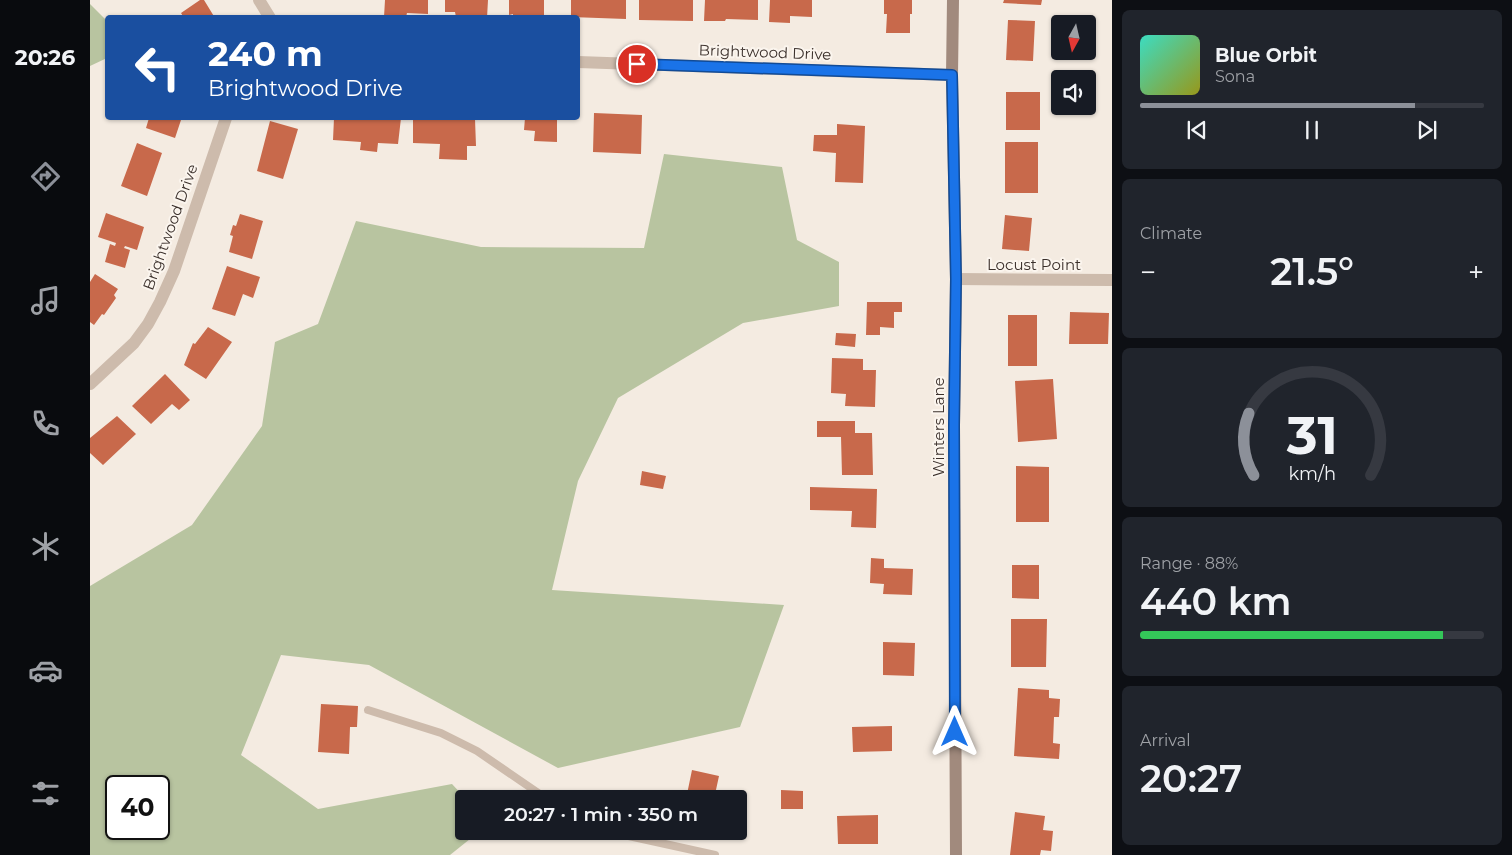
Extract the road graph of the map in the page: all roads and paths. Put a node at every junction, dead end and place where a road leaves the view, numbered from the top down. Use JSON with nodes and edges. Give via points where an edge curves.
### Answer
{"nodes":[{"id":1,"x":259,"y":0,"type":"edge"},
{"id":2,"x":953,"y":0,"type":"edge"},
{"id":3,"x":268,"y":15,"type":"edge"},
{"id":4,"x":580,"y":62,"type":"edge"},
{"id":5,"x":952,"y":75,"type":"junction"},
{"id":6,"x":225,"y":120,"type":"edge"},
{"id":7,"x":956,"y":279,"type":"junction"},
{"id":8,"x":1112,"y":280,"type":"edge"},
{"id":9,"x":90,"y":384,"type":"edge"},
{"id":10,"x":368,"y":710,"type":"dead end"},
{"id":11,"x":534,"y":790,"type":"edge"},
{"id":12,"x":647,"y":840,"type":"edge"},
{"id":13,"x":715,"y":855,"type":"edge"},
{"id":14,"x":956,"y":855,"type":"edge"}],
"edges":[{"from":1,"to":3,"type":"street"},
{"from":2,"to":5,"type":"street","name":"Winters Lane"},
{"from":4,"to":5,"type":"street","name":"Brightwood Drive"},
{"from":5,"to":7,"type":"street","name":"Winters Lane"},
{"from":6,"to":9,"type":"street","name":"Brightwood Drive","via":[[160,302],[134,343]]},
{"from":7,"to":8,"type":"street","name":"Locust Point"},
{"from":7,"to":14,"type":"street","name":"Winters Lane"},
{"from":10,"to":11,"type":"lane","via":[[441,733],[477,751]]},
{"from":12,"to":13,"type":"lane"}]}
